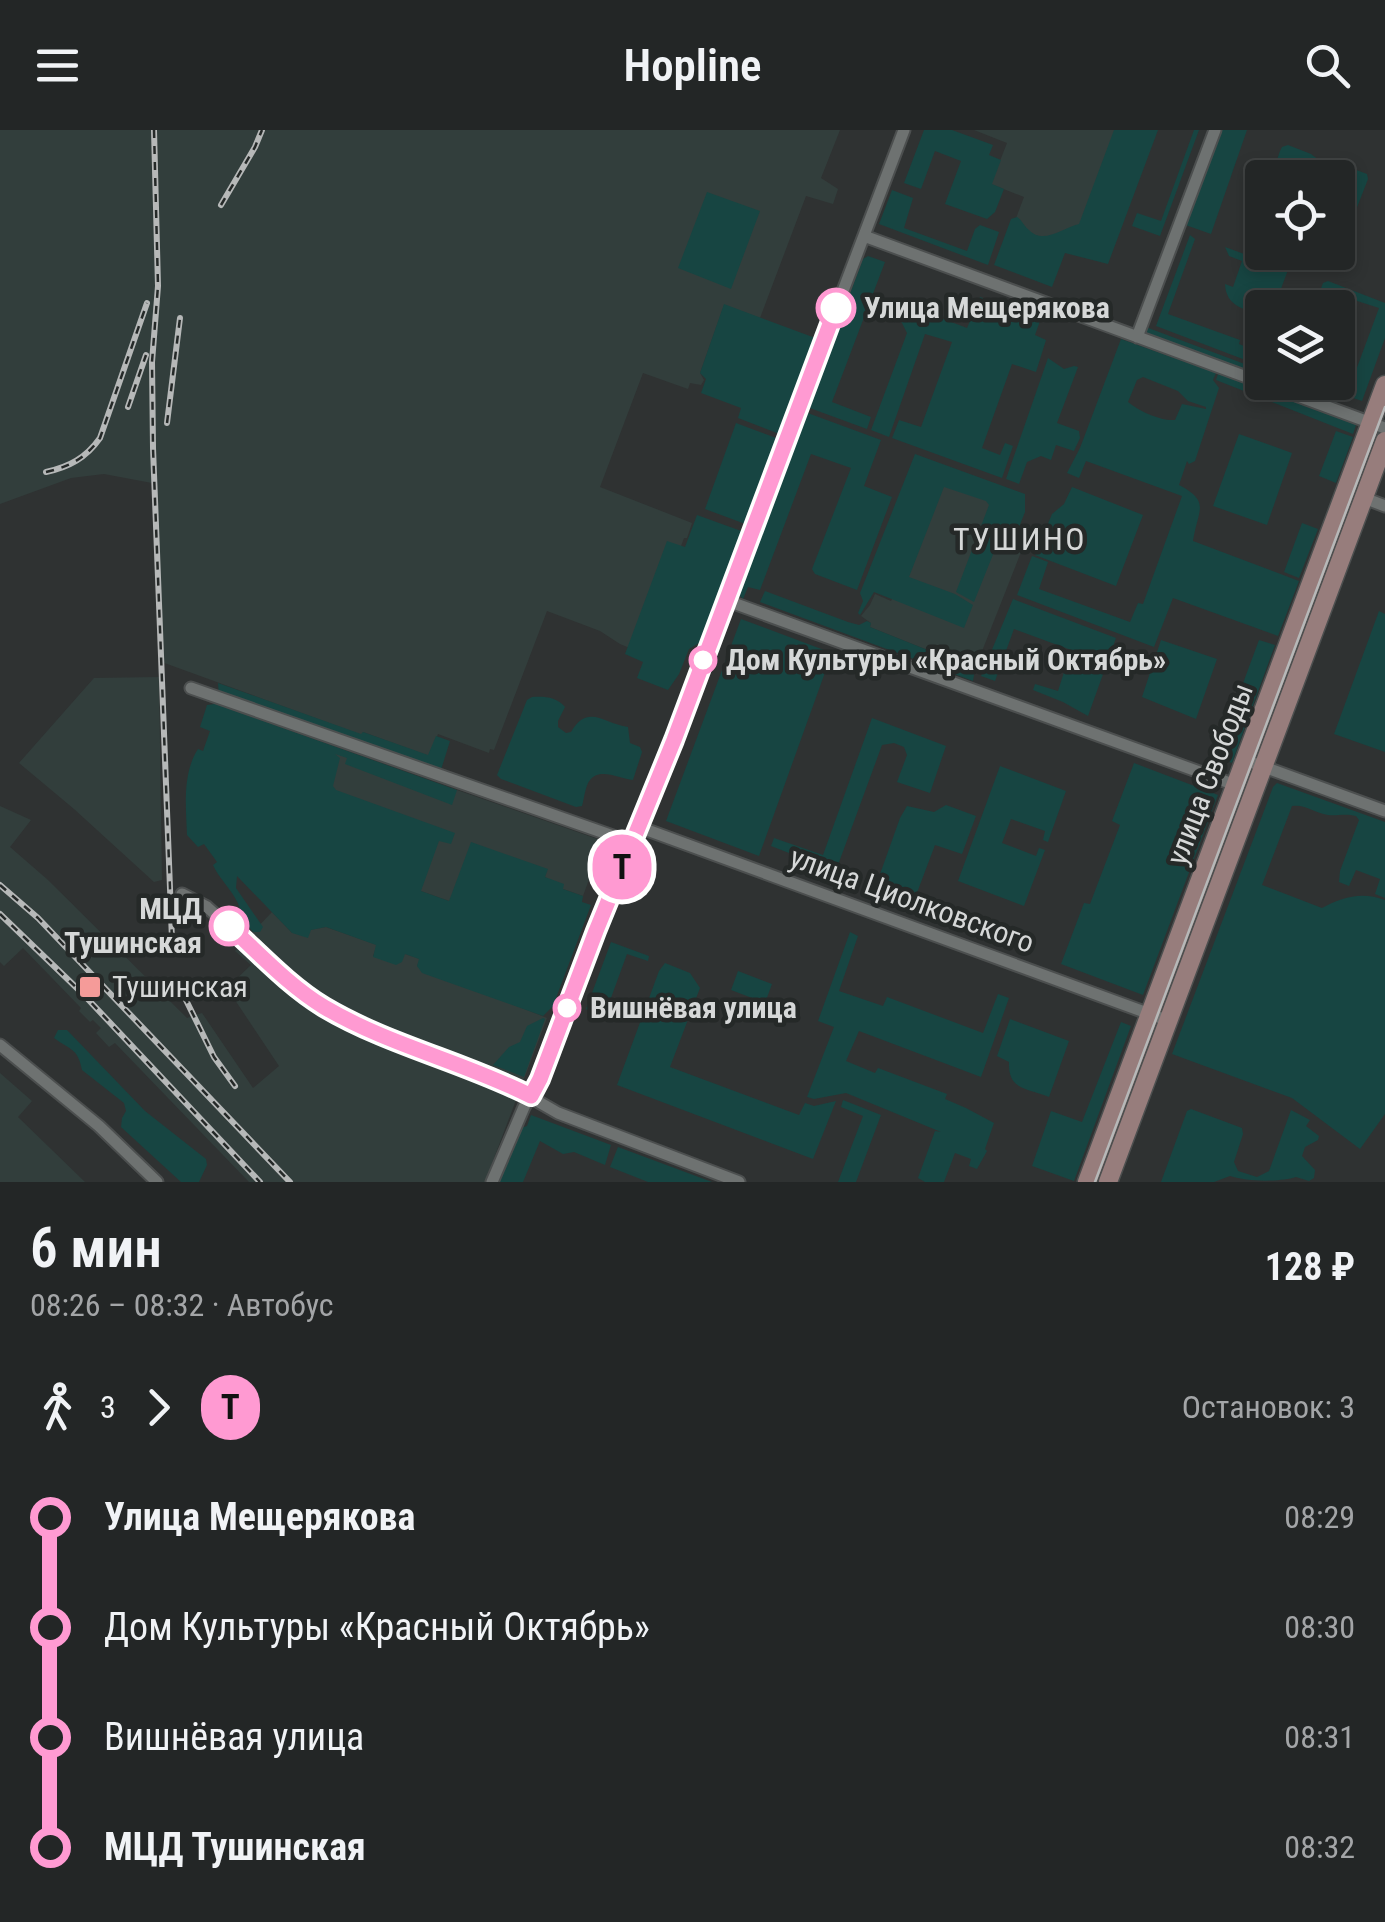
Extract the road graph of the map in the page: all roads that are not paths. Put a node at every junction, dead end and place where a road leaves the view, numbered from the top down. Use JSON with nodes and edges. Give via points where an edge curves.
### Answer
{"nodes":[{"id":1,"x":904,"y":130,"type":"edge"},
{"id":2,"x":1214,"y":130,"type":"edge"},
{"id":3,"x":864,"y":236,"type":"junction"},
{"id":4,"x":1137,"y":337,"type":"junction"},
{"id":5,"x":1385,"y":385,"type":"edge"},
{"id":6,"x":1378,"y":425,"type":"edge"},
{"id":7,"x":1385,"y":441,"type":"edge"},
{"id":8,"x":1364,"y":498,"type":"junction"},
{"id":9,"x":1385,"y":506,"type":"edge"},
{"id":10,"x":725,"y":600,"type":"junction"},
{"id":11,"x":190,"y":688,"type":"dead end"},
{"id":12,"x":1245,"y":760,"type":"junction"},
{"id":13,"x":1264,"y":766,"type":"junction"},
{"id":14,"x":1236,"y":785,"type":"junction"},
{"id":15,"x":1254,"y":792,"type":"junction"},
{"id":16,"x":1385,"y":811,"type":"edge"},
{"id":17,"x":639,"y":827,"type":"junction"},
{"id":18,"x":632,"y":842,"type":"junction"},
{"id":19,"x":182,"y":894,"type":"dead end"},
{"id":20,"x":1150,"y":1014,"type":"junction"},
{"id":21,"x":1169,"y":1021,"type":"junction"},
{"id":22,"x":0,"y":1045,"type":"edge"},
{"id":23,"x":531,"y":1096,"type":"junction"},
{"id":24,"x":157,"y":1182,"type":"edge"},
{"id":25,"x":492,"y":1182,"type":"edge"},
{"id":26,"x":739,"y":1182,"type":"edge"},
{"id":27,"x":1088,"y":1182,"type":"edge"},
{"id":28,"x":1108,"y":1182,"type":"edge"}],
"edges":[{"from":1,"to":3,"type":"street"},
{"from":2,"to":4,"type":"street"},
{"from":3,"to":4,"type":"street"},
{"from":3,"to":10,"type":"street"},
{"from":4,"to":6,"type":"street"},
{"from":5,"to":6,"type":"main road","name":"улица Свободы"},
{"from":6,"to":12,"type":"main road","name":"улица Свободы"},
{"from":7,"to":8,"type":"main road","name":"улица Свободы"},
{"from":8,"to":9,"type":"street"},
{"from":8,"to":13,"type":"main road","name":"улица Свободы"},
{"from":10,"to":14,"type":"street"},
{"from":10,"to":17,"type":"street"},
{"from":11,"to":18,"type":"street"},
{"from":12,"to":13,"type":"street"},
{"from":12,"to":14,"type":"main road","name":"улица Свободы"},
{"from":13,"to":15,"type":"main road","name":"улица Свободы"},
{"from":13,"to":16,"type":"street"},
{"from":14,"to":15,"type":"street"},
{"from":14,"to":20,"type":"main road","name":"улица Свободы"},
{"from":15,"to":21,"type":"main road","name":"улица Свободы"},
{"from":17,"to":18,"type":"street"},
{"from":17,"to":20,"type":"street","name":"улица Циолковского"},
{"from":18,"to":23,"type":"street"},
{"from":19,"to":23,"type":"street","via":[[207,907],[321,1005]]},
{"from":20,"to":21,"type":"street","name":"улица Циолковского"},
{"from":20,"to":27,"type":"main road","name":"улица Свободы"},
{"from":21,"to":28,"type":"main road","name":"улица Свободы"},
{"from":22,"to":24,"type":"street"},
{"from":23,"to":25,"type":"street"},
{"from":23,"to":26,"type":"street","via":[[558,1113]]}]}
